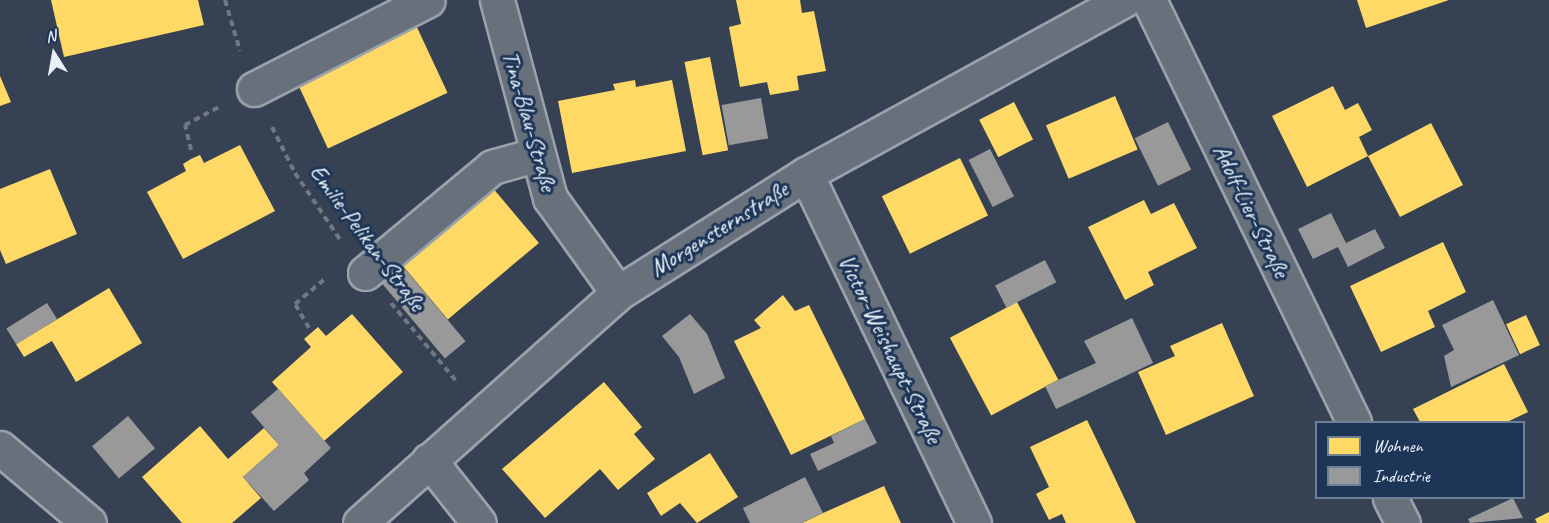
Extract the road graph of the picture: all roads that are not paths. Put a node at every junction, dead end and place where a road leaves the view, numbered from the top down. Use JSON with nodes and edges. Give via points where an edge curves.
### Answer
{"nodes":[{"id":1,"x":428,"y":0,"type":"edge"},
{"id":2,"x":497,"y":0,"type":"edge"},
{"id":3,"x":1124,"y":0,"type":"edge"},
{"id":4,"x":1149,"y":0,"type":"edge"},
{"id":5,"x":254,"y":89,"type":"road end"},
{"id":6,"x":535,"y":155,"type":"junction"},
{"id":7,"x":806,"y":174,"type":"junction"},
{"id":8,"x":358,"y":265,"type":"road end"},
{"id":9,"x":618,"y":293,"type":"junction"},
{"id":10,"x":1353,"y":421,"type":"edge"},
{"id":11,"x":0,"y":448,"type":"edge"},
{"id":12,"x":429,"y":460,"type":"junction"},
{"id":13,"x":1391,"y":499,"type":"edge"},
{"id":14,"x":89,"y":523,"type":"edge"},
{"id":15,"x":360,"y":523,"type":"edge"},
{"id":16,"x":479,"y":523,"type":"edge"},
{"id":17,"x":974,"y":523,"type":"edge"},
{"id":18,"x":1403,"y":523,"type":"edge"}],
"edges":[{"from":1,"to":5,"type":"street"},
{"from":2,"to":6,"type":"street","name":"Tina-Blau-Straße"},
{"from":3,"to":7,"type":"street","name":"Morgensternstraße"},
{"from":4,"to":10,"type":"street","name":"Adolf-Lier-Straße"},
{"from":6,"to":8,"type":"street","via":[[492,167]]},
{"from":6,"to":9,"type":"street","name":"Tina-Blau-Straße","via":[[549,198]]},
{"from":7,"to":9,"type":"street","name":"Morgensternstraße"},
{"from":7,"to":17,"type":"street","name":"Victor-Weishaupt-Straße"},
{"from":9,"to":12,"type":"street","name":"Morgensternstraße"},
{"from":11,"to":14,"type":"street"},
{"from":12,"to":15,"type":"street","name":"Morgensternstraße"},
{"from":12,"to":16,"type":"street"},
{"from":13,"to":18,"type":"street"}]}
